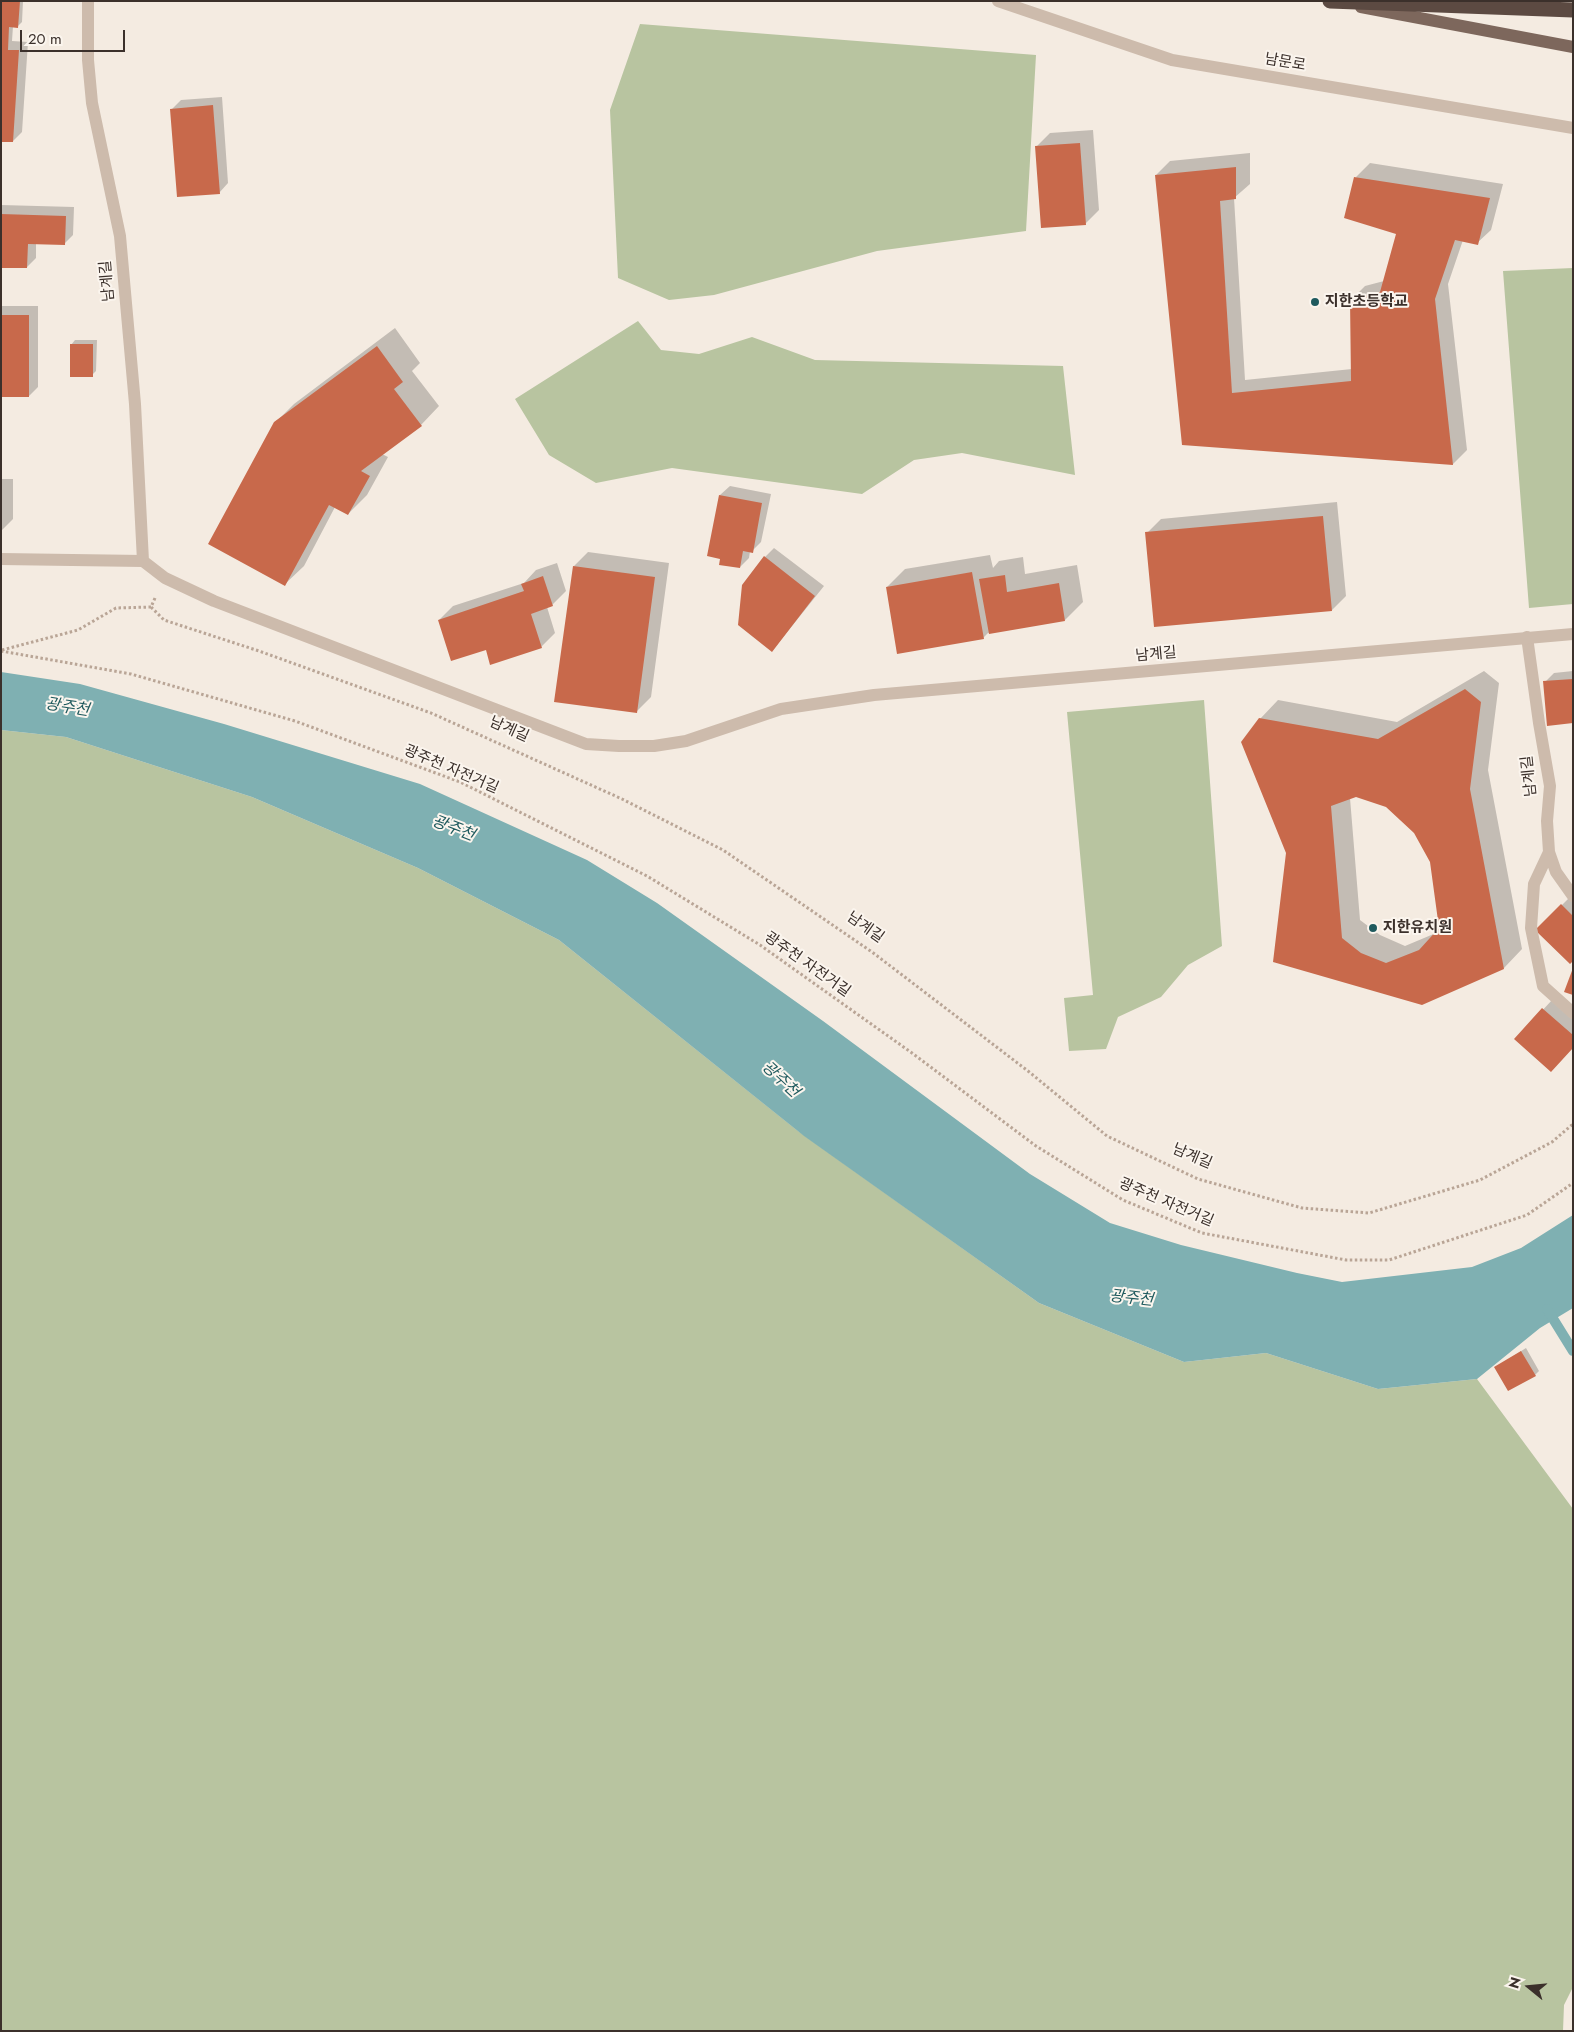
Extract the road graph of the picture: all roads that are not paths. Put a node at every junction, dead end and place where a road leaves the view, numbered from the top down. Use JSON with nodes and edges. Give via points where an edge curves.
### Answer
{"nodes":[{"id":1,"x":88,"y":1,"type":"edge"},
{"id":2,"x":998,"y":1,"type":"edge"},
{"id":3,"x":1325,"y":1,"type":"edge"},
{"id":4,"x":1330,"y":1,"type":"edge"},
{"id":5,"x":1573,"y":10,"type":"edge"},
{"id":6,"x":1573,"y":47,"type":"edge"},
{"id":7,"x":1573,"y":128,"type":"edge"},
{"id":8,"x":1,"y":559,"type":"edge"},
{"id":9,"x":143,"y":561,"type":"junction"},
{"id":10,"x":1573,"y":634,"type":"edge"},
{"id":11,"x":1527,"y":637,"type":"junction"},
{"id":12,"x":1549,"y":852,"type":"junction"},
{"id":13,"x":1573,"y":896,"type":"edge"},
{"id":14,"x":1573,"y":1013,"type":"edge"}],
"edges":[{"from":1,"to":9,"type":"street","name":"남계길","via":[[92,103],[120,236],[135,404]]},
{"from":2,"to":7,"type":"street","name":"남문로","via":[[1172,60]]},
{"from":3,"to":4,"type":"main road"},
{"from":4,"to":5,"type":"highway"},
{"from":4,"to":6,"type":"main road"},
{"from":8,"to":9,"type":"street"},
{"from":9,"to":11,"type":"street","name":"남계길","via":[[165,578],[214,601],[586,744],[619,746],[654,746],[686,741],[781,708],[874,695]]},
{"from":10,"to":11,"type":"street","name":"남계길"},
{"from":11,"to":12,"type":"street","name":"남계길","via":[[1550,786]]},
{"from":12,"to":13,"type":"street","name":"남계길","via":[[1556,872]]},
{"from":12,"to":14,"type":"street","name":"남계길","via":[[1534,884],[1531,928],[1544,986]]}]}
